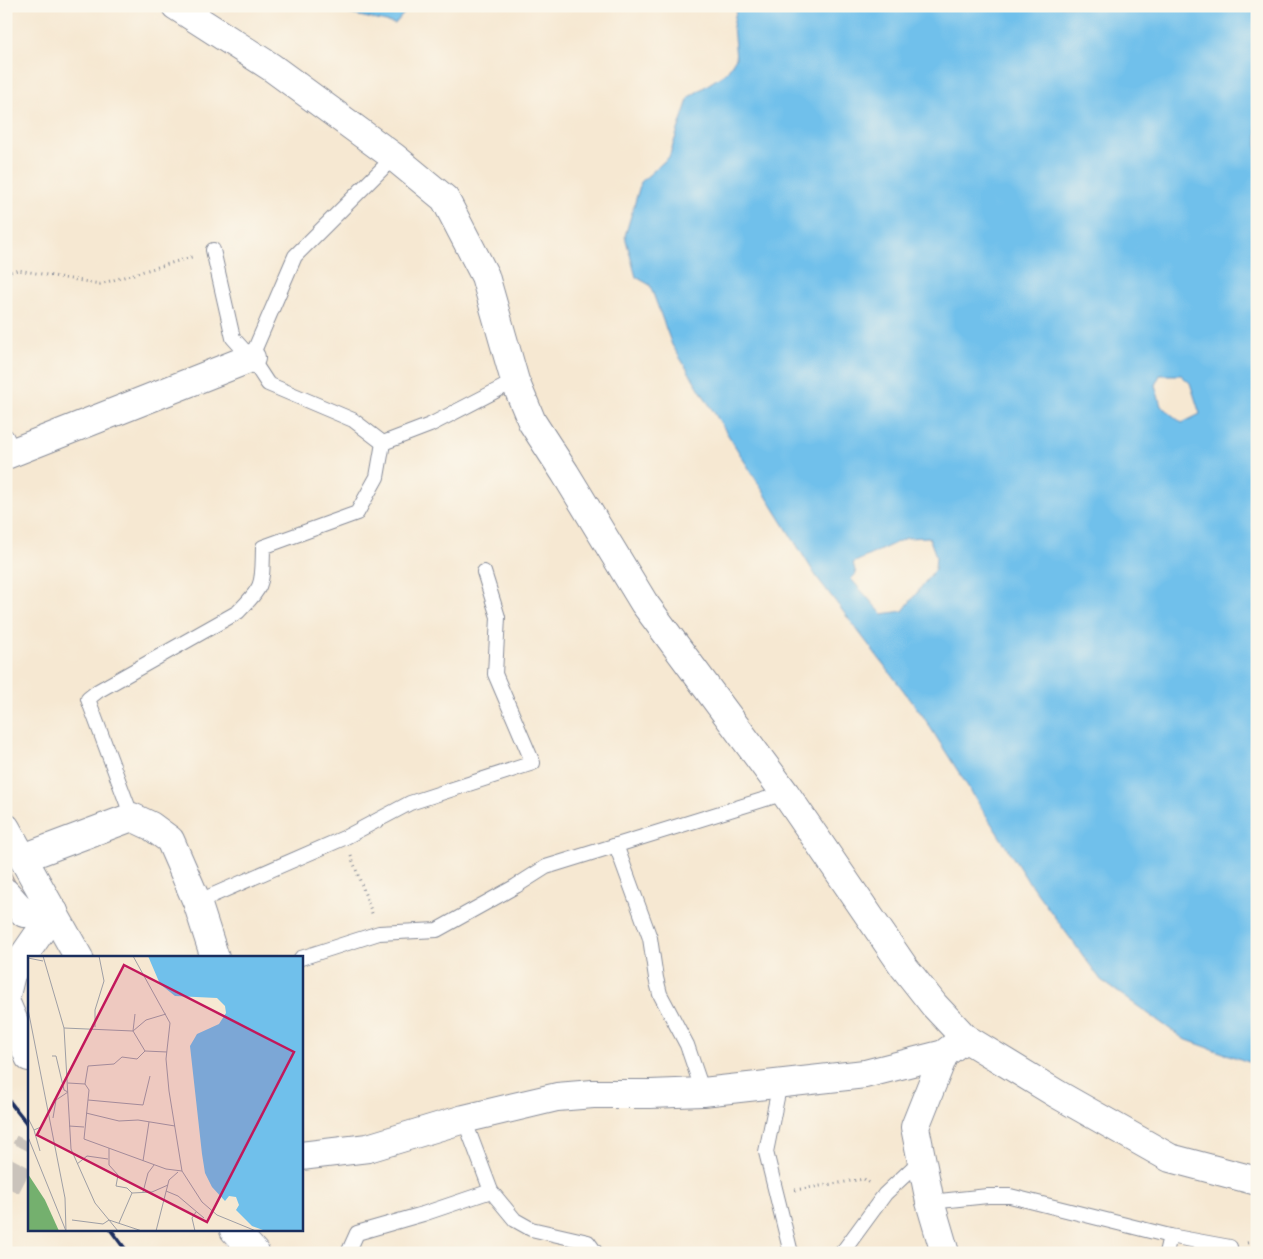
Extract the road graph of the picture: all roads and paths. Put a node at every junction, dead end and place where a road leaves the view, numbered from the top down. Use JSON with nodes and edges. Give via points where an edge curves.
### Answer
{"nodes":[{"id":1,"x":176,"y":6,"type":"edge"},
{"id":2,"x":394,"y":157,"type":"junction"},
{"id":3,"x":214,"y":250,"type":"joint"},
{"id":4,"x":6,"y":273,"type":"edge"},
{"id":5,"x":251,"y":358,"type":"junction"},
{"id":6,"x":515,"y":381,"type":"junction"},
{"id":7,"x":384,"y":443,"type":"junction"},
{"id":8,"x":9,"y":448,"type":"edge"},
{"id":9,"x":484,"y":572,"type":"dead end"},
{"id":10,"x":785,"y":793,"type":"junction"},
{"id":11,"x":132,"y":817,"type":"junction"},
{"id":12,"x":6,"y":828,"type":"edge"},
{"id":13,"x":344,"y":838,"type":"junction"},
{"id":14,"x":616,"y":845,"type":"junction"},
{"id":15,"x":23,"y":858,"type":"junction"},
{"id":16,"x":6,"y":893,"type":"edge"},
{"id":17,"x":197,"y":902,"type":"junction"},
{"id":18,"x":54,"y":912,"type":"junction"},
{"id":19,"x":379,"y":933,"type":"junction"},
{"id":20,"x":77,"y":956,"type":"edge"},
{"id":21,"x":213,"y":956,"type":"edge"},
{"id":22,"x":302,"y":958,"type":"edge"},
{"id":23,"x":6,"y":995,"type":"edge"},
{"id":24,"x":6,"y":1003,"type":"edge"},
{"id":25,"x":954,"y":1046,"type":"junction"},
{"id":26,"x":28,"y":1055,"type":"edge"},
{"id":27,"x":780,"y":1083,"type":"junction"},
{"id":28,"x":703,"y":1092,"type":"junction"},
{"id":29,"x":464,"y":1119,"type":"junction"},
{"id":30,"x":302,"y":1156,"type":"edge"},
{"id":31,"x":920,"y":1160,"type":"junction"},
{"id":32,"x":1257,"y":1181,"type":"edge"},
{"id":33,"x":491,"y":1191,"type":"junction"},
{"id":34,"x":777,"y":1193,"type":"junction"},
{"id":35,"x":885,"y":1194,"type":"junction"},
{"id":36,"x":930,"y":1202,"type":"junction"},
{"id":37,"x":236,"y":1232,"type":"edge"},
{"id":38,"x":1170,"y":1236,"type":"junction"},
{"id":39,"x":1230,"y":1247,"type":"dead end"},
{"id":40,"x":255,"y":1253,"type":"edge"},
{"id":41,"x":348,"y":1253,"type":"edge"},
{"id":42,"x":596,"y":1253,"type":"edge"},
{"id":43,"x":791,"y":1253,"type":"edge"},
{"id":44,"x":840,"y":1253,"type":"edge"},
{"id":45,"x":945,"y":1253,"type":"edge"},
{"id":46,"x":1166,"y":1253,"type":"edge"}],
"edges":[{"from":1,"to":2,"type":"street","via":[[271,67]]},
{"from":2,"to":5,"type":"lane","via":[[295,256]]},
{"from":2,"to":6,"type":"street","via":[[445,199],[485,276]]},
{"from":3,"to":4,"type":"path","via":[[100,284],[18,270]]},
{"from":3,"to":5,"type":"lane","via":[[233,338]]},
{"from":5,"to":7,"type":"lane","via":[[268,384],[353,420]]},
{"from":5,"to":8,"type":"street"},
{"from":6,"to":7,"type":"lane","via":[[430,425]]},
{"from":6,"to":10,"type":"street","via":[[532,422],[644,603]]},
{"from":7,"to":11,"type":"lane","via":[[377,477],[357,513],[263,547],[262,582],[256,594],[238,612],[88,699]]},
{"from":9,"to":13,"type":"lane","via":[[498,617],[495,674],[533,763],[410,803]]},
{"from":10,"to":14,"type":"lane"},
{"from":10,"to":25,"type":"street","via":[[904,967],[934,1005]]},
{"from":11,"to":15,"type":"street"},
{"from":11,"to":17,"type":"street","via":[[170,840]]},
{"from":12,"to":15,"type":"street"},
{"from":13,"to":17,"type":"lane"},
{"from":13,"to":19,"type":"path"},
{"from":14,"to":19,"type":"lane","via":[[546,867],[437,930]]},
{"from":14,"to":28,"type":"lane","via":[[650,938],[660,994],[687,1046]]},
{"from":15,"to":18,"type":"street"},
{"from":16,"to":18,"type":"street","via":[[24,913]]},
{"from":17,"to":21,"type":"street"},
{"from":18,"to":20,"type":"street"},
{"from":18,"to":23,"type":"street","via":[[11,974]]},
{"from":19,"to":22,"type":"lane"},
{"from":24,"to":26,"type":"street"},
{"from":25,"to":27,"type":"street","via":[[865,1074]]},
{"from":25,"to":31,"type":"street","via":[[915,1127]]},
{"from":25,"to":32,"type":"street","via":[[1057,1094],[1170,1158]]},
{"from":27,"to":28,"type":"street"},
{"from":27,"to":34,"type":"lane","via":[[766,1152]]},
{"from":28,"to":29,"type":"street","via":[[557,1097]]},
{"from":29,"to":30,"type":"street","via":[[368,1148]]},
{"from":29,"to":33,"type":"lane"},
{"from":31,"to":35,"type":"lane"},
{"from":31,"to":36,"type":"street"},
{"from":33,"to":41,"type":"lane","via":[[357,1233]]},
{"from":33,"to":42,"type":"lane","via":[[515,1220],[531,1229],[588,1242]]},
{"from":34,"to":35,"type":"path","via":[[864,1179]]},
{"from":34,"to":43,"type":"lane"},
{"from":35,"to":44,"type":"lane"},
{"from":36,"to":38,"type":"lane","via":[[1010,1196]]},
{"from":36,"to":45,"type":"street"},
{"from":37,"to":40,"type":"street"},
{"from":38,"to":39,"type":"lane"},
{"from":38,"to":46,"type":"lane"}]}
